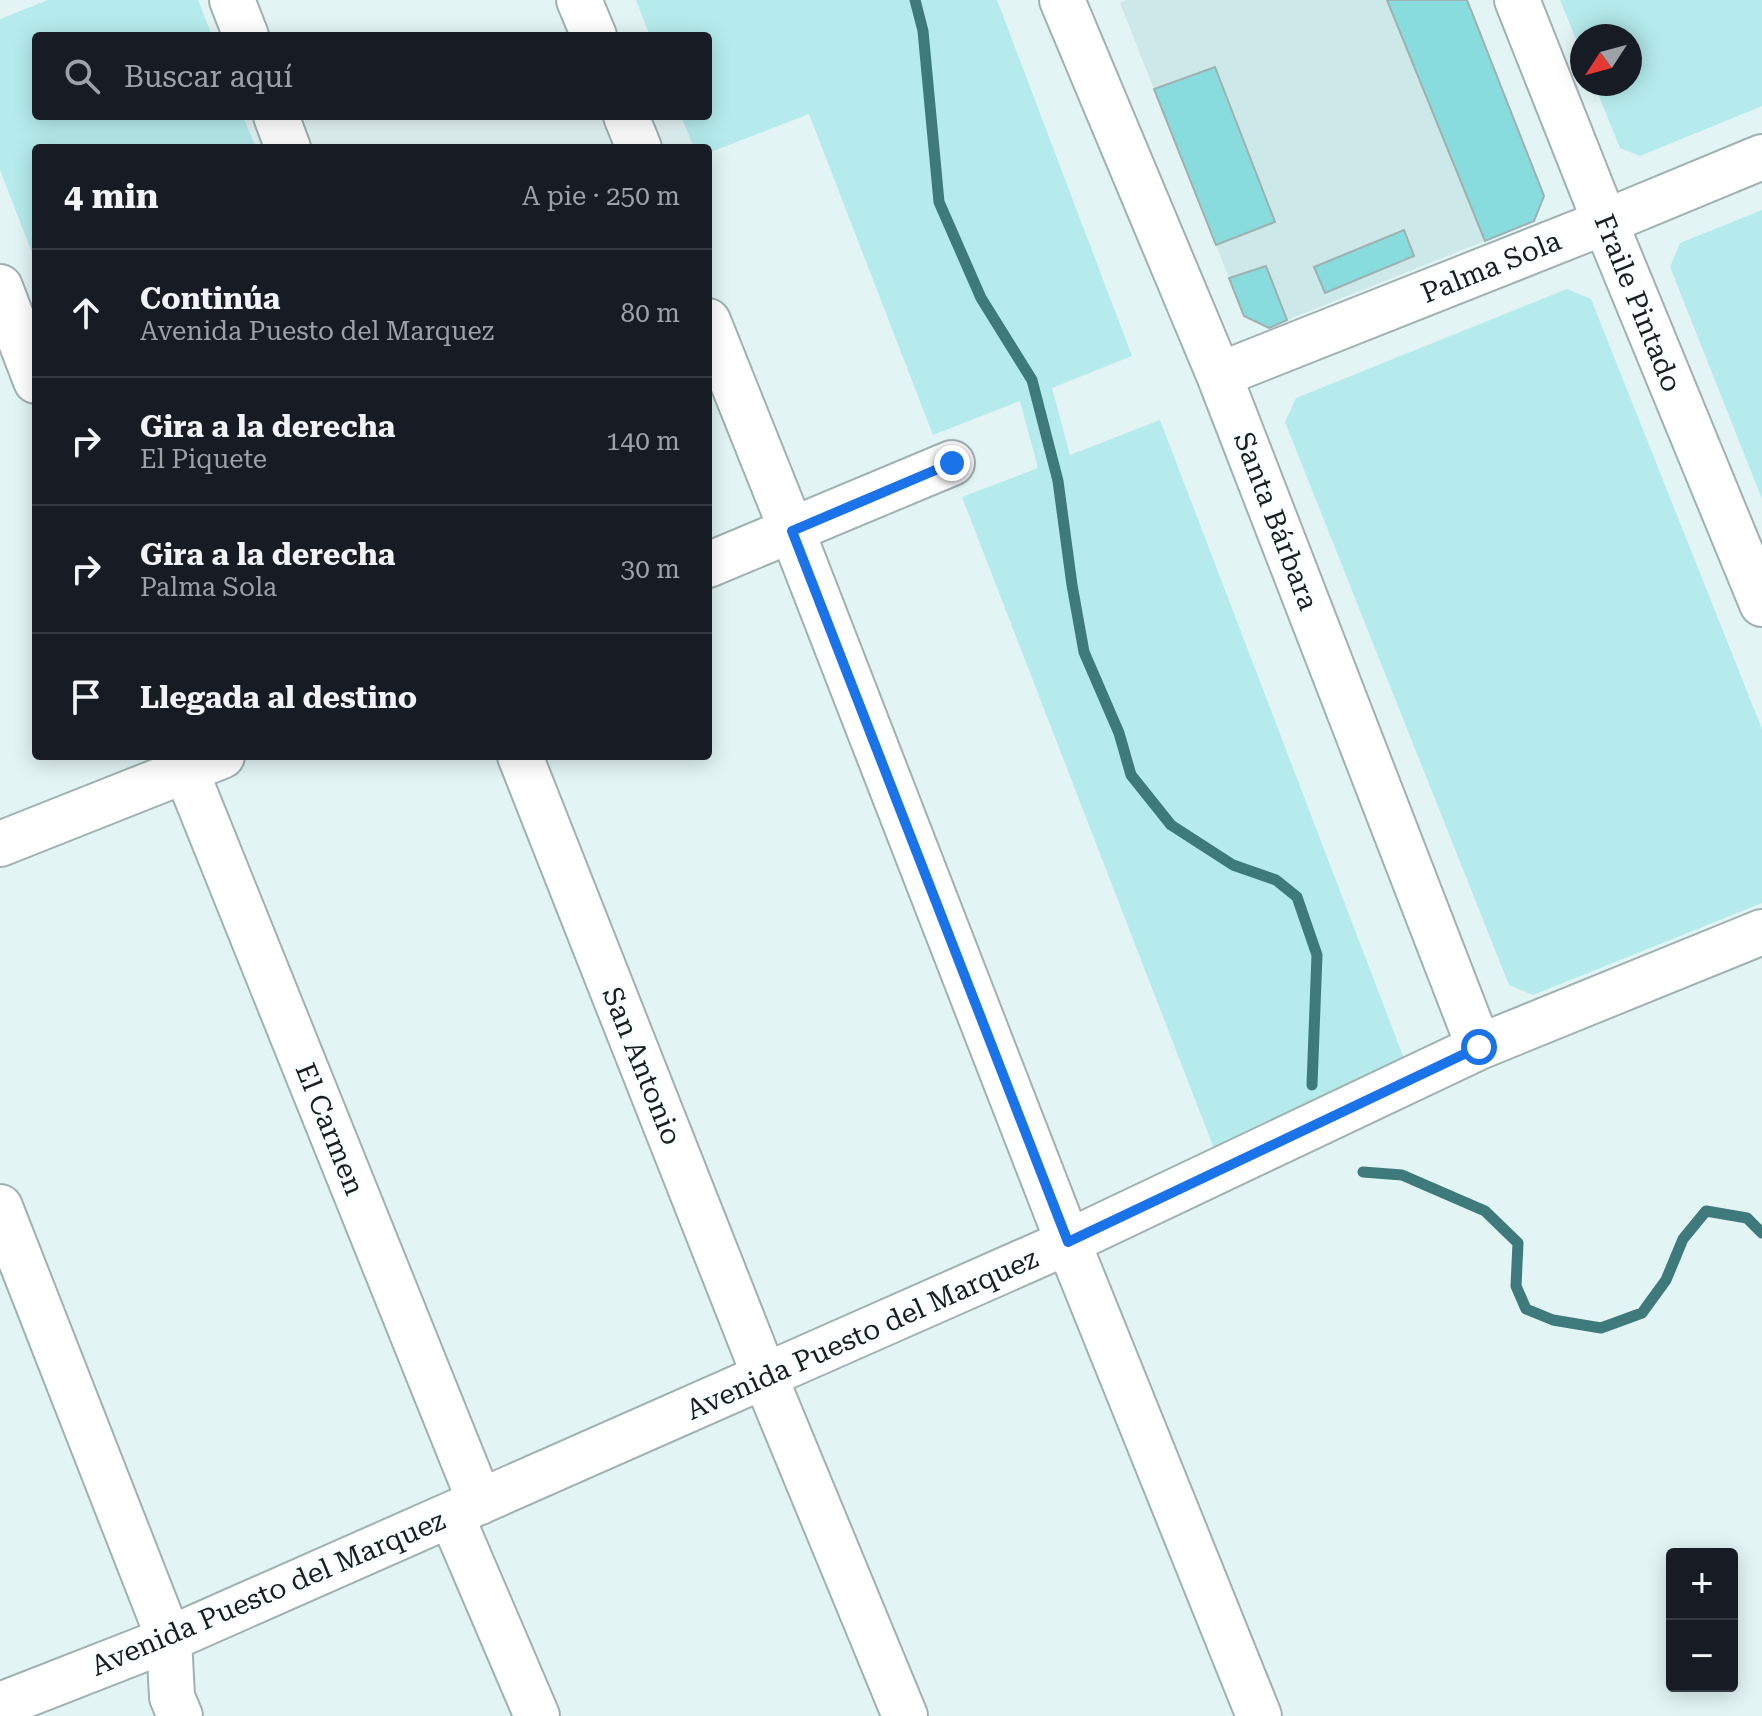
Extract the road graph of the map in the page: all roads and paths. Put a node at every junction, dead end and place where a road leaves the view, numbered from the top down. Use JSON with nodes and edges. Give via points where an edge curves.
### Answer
{"nodes":[{"id":1,"x":232,"y":0,"type":"edge"},
{"id":2,"x":579,"y":0,"type":"edge"},
{"id":3,"x":1062,"y":0,"type":"edge"},
{"id":4,"x":1517,"y":0,"type":"edge"},
{"id":5,"x":244,"y":32,"type":"edge"},
{"id":6,"x":592,"y":32,"type":"edge"},
{"id":7,"x":278,"y":120,"type":"edge"},
{"id":8,"x":628,"y":120,"type":"edge"},
{"id":9,"x":286,"y":144,"type":"edge"},
{"id":10,"x":637,"y":144,"type":"edge"},
{"id":11,"x":1762,"y":157,"type":"edge"},
{"id":12,"x":1605,"y":222,"type":"junction"},
{"id":13,"x":0,"y":287,"type":"edge"},
{"id":14,"x":712,"y":331,"type":"edge"},
{"id":15,"x":32,"y":371,"type":"edge"},
{"id":16,"x":1219,"y":375,"type":"junction"},
{"id":17,"x":952,"y":463,"type":"dead end"},
{"id":18,"x":792,"y":531,"type":"junction"},
{"id":19,"x":712,"y":563,"type":"edge"},
{"id":20,"x":1762,"y":604,"type":"edge"},
{"id":21,"x":522,"y":760,"type":"edge"},
{"id":22,"x":196,"y":761,"type":"edge"},
{"id":23,"x":0,"y":844,"type":"edge"},
{"id":24,"x":1762,"y":932,"type":"edge"},
{"id":25,"x":1479,"y":1047,"type":"junction"},
{"id":26,"x":0,"y":1207,"type":"edge"},
{"id":27,"x":1068,"y":1242,"type":"junction"},
{"id":28,"x":765,"y":1377,"type":"junction"},
{"id":29,"x":466,"y":1508,"type":"junction"},
{"id":30,"x":169,"y":1639,"type":"junction"},
{"id":31,"x":0,"y":1705,"type":"edge"},
{"id":32,"x":180,"y":1716,"type":"edge"},
{"id":33,"x":537,"y":1716,"type":"edge"},
{"id":34,"x":905,"y":1716,"type":"edge"},
{"id":35,"x":1259,"y":1716,"type":"edge"}],
"edges":[{"from":1,"to":5,"type":"street"},
{"from":2,"to":6,"type":"street"},
{"from":3,"to":16,"type":"street","name":"Santa Bárbara"},
{"from":4,"to":12,"type":"street","name":"Fraile Pintado"},
{"from":7,"to":9,"type":"street"},
{"from":8,"to":10,"type":"street"},
{"from":11,"to":12,"type":"street","name":"Palma Sola"},
{"from":12,"to":16,"type":"street","name":"Palma Sola"},
{"from":12,"to":20,"type":"street","name":"Fraile Pintado"},
{"from":13,"to":15,"type":"street"},
{"from":14,"to":18,"type":"street"},
{"from":16,"to":25,"type":"street","name":"Santa Bárbara"},
{"from":17,"to":18,"type":"street"},
{"from":18,"to":19,"type":"street"},
{"from":18,"to":27,"type":"street"},
{"from":21,"to":28,"type":"street","name":"San Antonio"},
{"from":22,"to":23,"type":"street"},
{"from":22,"to":29,"type":"street","name":"El Carmen"},
{"from":24,"to":25,"type":"street","name":"Avenida Puesto del Marquez"},
{"from":25,"to":27,"type":"street","name":"Avenida Puesto del Marquez"},
{"from":26,"to":30,"type":"street"},
{"from":27,"to":28,"type":"street","name":"Avenida Puesto del Marquez"},
{"from":27,"to":35,"type":"street"},
{"from":28,"to":29,"type":"street","name":"Avenida Puesto del Marquez"},
{"from":28,"to":34,"type":"street","name":"San Antonio"},
{"from":29,"to":30,"type":"street","name":"Avenida Puesto del Marquez"},
{"from":29,"to":33,"type":"street","name":"El Carmen"},
{"from":30,"to":31,"type":"street","name":"Avenida Puesto del Marquez"},
{"from":30,"to":32,"type":"street","via":[[172,1697]]}]}
